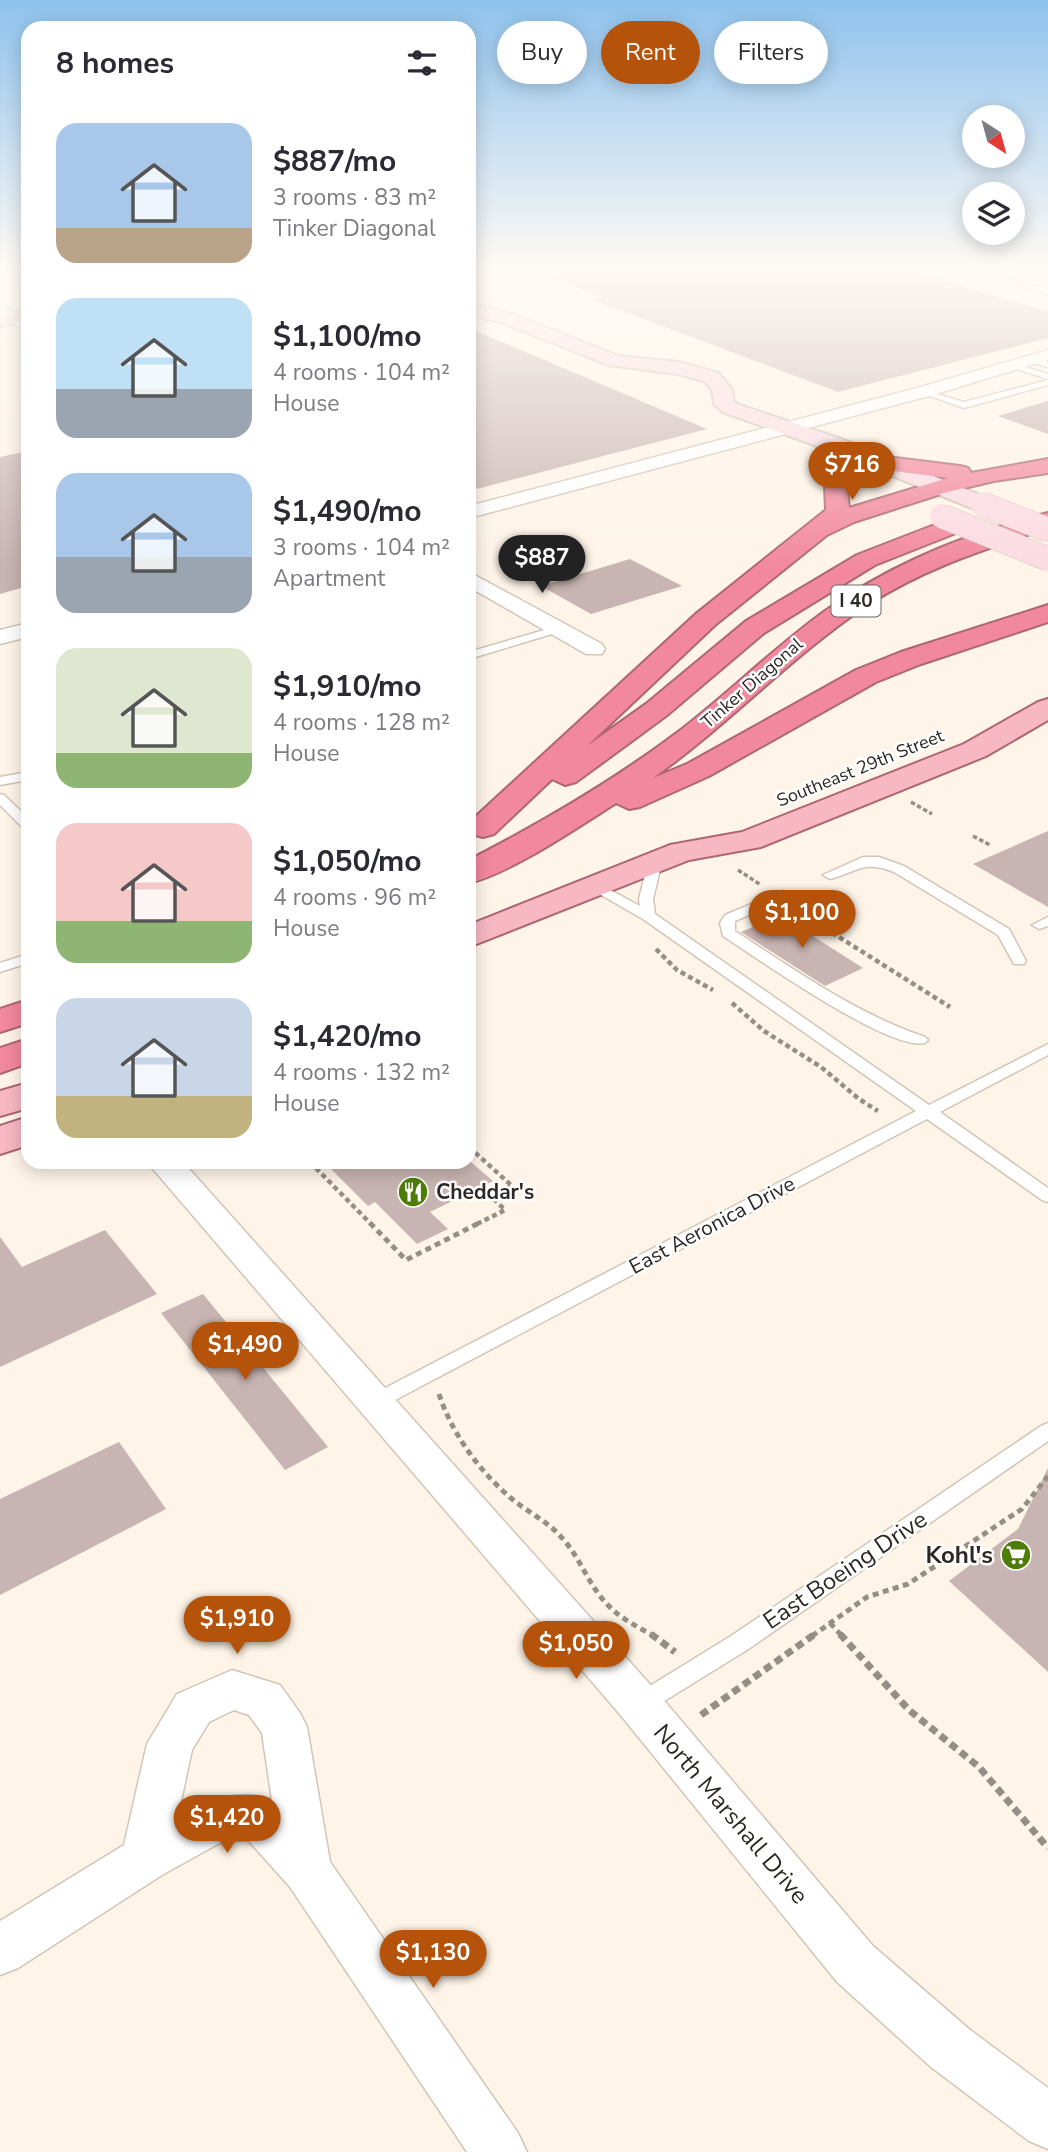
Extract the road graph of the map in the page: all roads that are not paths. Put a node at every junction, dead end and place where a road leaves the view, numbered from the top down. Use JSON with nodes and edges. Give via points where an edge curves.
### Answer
{"nodes":[{"id":1,"x":638,"y":369,"type":"edge"},
{"id":2,"x":684,"y":369,"type":"edge"},
{"id":3,"x":993,"y":369,"type":"edge"},
{"id":4,"x":1024,"y":369,"type":"edge"},
{"id":5,"x":1048,"y":379,"type":"edge"},
{"id":6,"x":923,"y":392,"type":"junction"},
{"id":7,"x":784,"y":428,"type":"junction"},
{"id":8,"x":759,"y":435,"type":"junction"},
{"id":9,"x":879,"y":463,"type":"junction"},
{"id":10,"x":822,"y":466,"type":"junction"},
{"id":11,"x":1048,"y":466,"type":"edge"},
{"id":12,"x":994,"y":474,"type":"junction"},
{"id":13,"x":940,"y":486,"type":"junction"},
{"id":14,"x":900,"y":498,"type":"junction"},
{"id":15,"x":476,"y":510,"type":"edge"},
{"id":16,"x":1042,"y":510,"type":"edge"},
{"id":17,"x":819,"y":530,"type":"junction"},
{"id":18,"x":1048,"y":530,"type":"edge"},
{"id":19,"x":1048,"y":559,"type":"edge"},
{"id":20,"x":476,"y":582,"type":"edge"},
{"id":21,"x":1048,"y":613,"type":"edge"},
{"id":22,"x":558,"y":629,"type":"junction"},
{"id":23,"x":21,"y":632,"type":"edge"},
{"id":24,"x":0,"y":637,"type":"edge"},
{"id":25,"x":594,"y":649,"type":"dead end"},
{"id":26,"x":476,"y":654,"type":"edge"},
{"id":27,"x":1048,"y":707,"type":"edge"},
{"id":28,"x":21,"y":777,"type":"edge"},
{"id":29,"x":0,"y":781,"type":"edge"},
{"id":30,"x":0,"y":798,"type":"edge"},
{"id":31,"x":21,"y":818,"type":"edge"},
{"id":32,"x":476,"y":830,"type":"edge"},
{"id":33,"x":521,"y":847,"type":"junction"},
{"id":34,"x":668,"y":857,"type":"junction"},
{"id":35,"x":476,"y":870,"type":"edge"},
{"id":36,"x":830,"y":875,"type":"dead end"},
{"id":37,"x":594,"y":887,"type":"junction"},
{"id":38,"x":781,"y":896,"type":"road end"},
{"id":39,"x":648,"y":916,"type":"junction"},
{"id":40,"x":476,"y":934,"type":"edge"},
{"id":41,"x":21,"y":960,"type":"edge"},
{"id":42,"x":1019,"y":961,"type":"dead end"},
{"id":43,"x":0,"y":968,"type":"edge"},
{"id":44,"x":21,"y":1014,"type":"edge"},
{"id":45,"x":0,"y":1021,"type":"edge"},
{"id":46,"x":920,"y":1040,"type":"dead end"},
{"id":47,"x":1048,"y":1049,"type":"edge"},
{"id":48,"x":21,"y":1053,"type":"edge"},
{"id":49,"x":0,"y":1061,"type":"edge"},
{"id":50,"x":21,"y":1097,"type":"edge"},
{"id":51,"x":0,"y":1104,"type":"edge"},
{"id":52,"x":927,"y":1112,"type":"junction"},
{"id":53,"x":21,"y":1133,"type":"edge"},
{"id":54,"x":0,"y":1141,"type":"edge"},
{"id":55,"x":170,"y":1169,"type":"edge"},
{"id":56,"x":1048,"y":1196,"type":"edge"},
{"id":57,"x":375,"y":1402,"type":"junction"},
{"id":58,"x":1048,"y":1431,"type":"edge"},
{"id":59,"x":639,"y":1704,"type":"junction"},
{"id":60,"x":145,"y":1859,"type":"junction"},
{"id":61,"x":307,"y":1870,"type":"junction"},
{"id":62,"x":0,"y":1950,"type":"edge"},
{"id":63,"x":1048,"y":2122,"type":"edge"},
{"id":64,"x":499,"y":2152,"type":"edge"}],
"edges":[{"from":1,"to":8,"type":"street","via":[[698,384],[705,403]]},
{"from":2,"to":7,"type":"street","via":[[710,377],[722,389],[724,404]]},
{"from":3,"to":6,"type":"street"},
{"from":4,"to":5,"type":"lane"},
{"from":5,"to":6,"type":"lane","via":[[964,405]]},
{"from":6,"to":7,"type":"street"},
{"from":7,"to":8,"type":"street"},
{"from":7,"to":9,"type":"street"},
{"from":8,"to":10,"type":"street"},
{"from":8,"to":15,"type":"street"},
{"from":9,"to":12,"type":"highway"},
{"from":9,"to":13,"type":"street"},
{"from":10,"to":14,"type":"street"},
{"from":10,"to":17,"type":"highway","via":[[836,484],[838,512]]},
{"from":11,"to":12,"type":"highway"},
{"from":12,"to":13,"type":"highway"},
{"from":13,"to":14,"type":"highway"},
{"from":13,"to":18,"type":"street","bridge":true},
{"from":14,"to":17,"type":"highway"},
{"from":14,"to":19,"type":"street","bridge":true},
{"from":16,"to":32,"type":"highway","name":"Tinker Diagonal","number":"I 40","via":[[940,529],[866,560],[755,627],[622,737]]},
{"from":16,"to":33,"type":"highway","name":"Tinker Diagonal","number":"I 40","via":[[852,603],[670,752],[583,812]]},
{"from":17,"to":32,"type":"highway","via":[[706,619]]},
{"from":20,"to":22,"type":"street"},
{"from":21,"to":33,"type":"highway","via":[[866,676],[698,770]]},
{"from":22,"to":25,"type":"street"},
{"from":22,"to":26,"type":"lane"},
{"from":23,"to":24,"type":"street"},
{"from":27,"to":34,"type":"main road","name":"Southeast 29th Street","via":[[975,750],[750,840]]},
{"from":28,"to":29,"type":"lane"},
{"from":30,"to":31,"type":"lane"},
{"from":33,"to":35,"type":"highway","name":"Tinker Diagonal","number":"I 40"},
{"from":34,"to":37,"type":"main road","name":"Southeast 29th Street"},
{"from":34,"to":39,"type":"lane","via":[[646,899]]},
{"from":36,"to":42,"type":"lane","via":[[863,861],[899,869],[1004,932]]},
{"from":37,"to":39,"type":"lane"},
{"from":37,"to":40,"type":"main road","name":"Southeast 29th Street"},
{"from":38,"to":46,"type":"lane","via":[[730,918],[729,933],[849,1012]]},
{"from":39,"to":52,"type":"lane"},
{"from":41,"to":43,"type":"lane"},
{"from":44,"to":45,"type":"highway"},
{"from":47,"to":52,"type":"lane","name":"East Aeronica Drive"},
{"from":48,"to":49,"type":"highway"},
{"from":50,"to":51,"type":"main road"},
{"from":52,"to":56,"type":"lane"},
{"from":52,"to":57,"type":"lane","name":"East Aeronica Drive"},
{"from":53,"to":54,"type":"main road"},
{"from":55,"to":57,"type":"street","name":"North Marshall Drive"},
{"from":57,"to":59,"type":"street","name":"North Marshall Drive"},
{"from":58,"to":59,"type":"lane","name":"East Boeing Drive","via":[[739,1643]]},
{"from":59,"to":63,"type":"street","name":"North Marshall Drive","via":[[855,1964],[950,2048]]},
{"from":60,"to":61,"type":"street","via":[[224,1819],[259,1817]]},
{"from":60,"to":61,"type":"street","via":[[170,1744],[193,1708],[233,1690],[264,1699],[284,1727]]},
{"from":60,"to":62,"type":"street"},
{"from":61,"to":64,"type":"street"}]}
